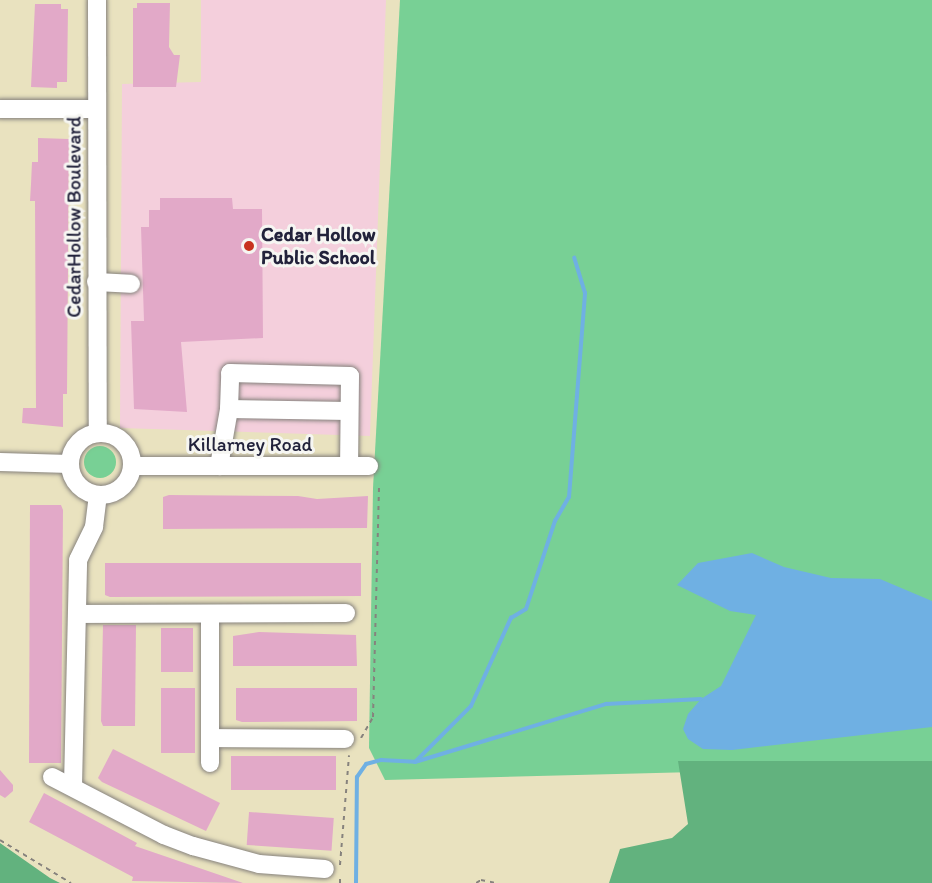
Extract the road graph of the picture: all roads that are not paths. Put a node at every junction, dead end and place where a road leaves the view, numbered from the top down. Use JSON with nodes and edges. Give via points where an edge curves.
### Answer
{"nodes":[{"id":1,"x":97,"y":0,"type":"edge"},
{"id":2,"x":0,"y":109,"type":"edge"},
{"id":3,"x":96,"y":109,"type":"junction"},
{"id":4,"x":96,"y":282,"type":"junction"},
{"id":5,"x":131,"y":284,"type":"dead end"},
{"id":6,"x":230,"y":409,"type":"junction"},
{"id":7,"x":348,"y":411,"type":"junction"},
{"id":8,"x":98,"y":433,"type":"junction"},
{"id":9,"x":0,"y":462,"type":"edge"},
{"id":10,"x":70,"y":464,"type":"junction"},
{"id":11,"x":132,"y":466,"type":"junction"},
{"id":12,"x":219,"y":466,"type":"junction"},
{"id":13,"x":349,"y":466,"type":"junction"},
{"id":14,"x":369,"y":466,"type":"dead end"},
{"id":15,"x":98,"y":495,"type":"junction"},
{"id":16,"x":346,"y":613,"type":"dead end"},
{"id":17,"x":78,"y":614,"type":"junction"},
{"id":18,"x":210,"y":614,"type":"junction"},
{"id":19,"x":210,"y":738,"type":"junction"},
{"id":20,"x":350,"y":746,"type":"road end"},
{"id":21,"x":210,"y":763,"type":"dead end"},
{"id":22,"x":52,"y":777,"type":"dead end"},
{"id":23,"x":73,"y":786,"type":"junction"},
{"id":24,"x":325,"y":869,"type":"dead end"}],
"edges":[{"from":1,"to":3,"type":"street","name":"CedarHollow Boulevard"},
{"from":2,"to":3,"type":"street"},
{"from":3,"to":4,"type":"street","name":"CedarHollow Boulevard"},
{"from":4,"to":5,"type":"street"},
{"from":4,"to":8,"type":"street","name":"CedarHollow Boulevard"},
{"from":6,"to":7,"type":"street"},
{"from":6,"to":7,"type":"street","via":[[230,373],[350,376]]},
{"from":6,"to":12,"type":"street"},
{"from":7,"to":13,"type":"street"},
{"from":8,"to":10,"type":"street","via":[[79,442]]},
{"from":8,"to":11,"type":"street","via":[[121,440]]},
{"from":9,"to":10,"type":"street"},
{"from":10,"to":15,"type":"street","via":[[82,488]]},
{"from":11,"to":12,"type":"street","name":"Killarney Road"},
{"from":11,"to":15,"type":"street","via":[[119,489]]},
{"from":12,"to":13,"type":"street","name":"Killarney Road"},
{"from":13,"to":14,"type":"street","name":"Killarney Road"},
{"from":15,"to":17,"type":"street","via":[[94,527],[78,560]]},
{"from":16,"to":18,"type":"street"},
{"from":17,"to":18,"type":"street"},
{"from":17,"to":23,"type":"street"},
{"from":18,"to":19,"type":"street"},
{"from":19,"to":20,"type":"street"},
{"from":19,"to":21,"type":"street"},
{"from":22,"to":23,"type":"street"},
{"from":23,"to":24,"type":"street","via":[[164,835],[193,846],[259,864]]}]}
